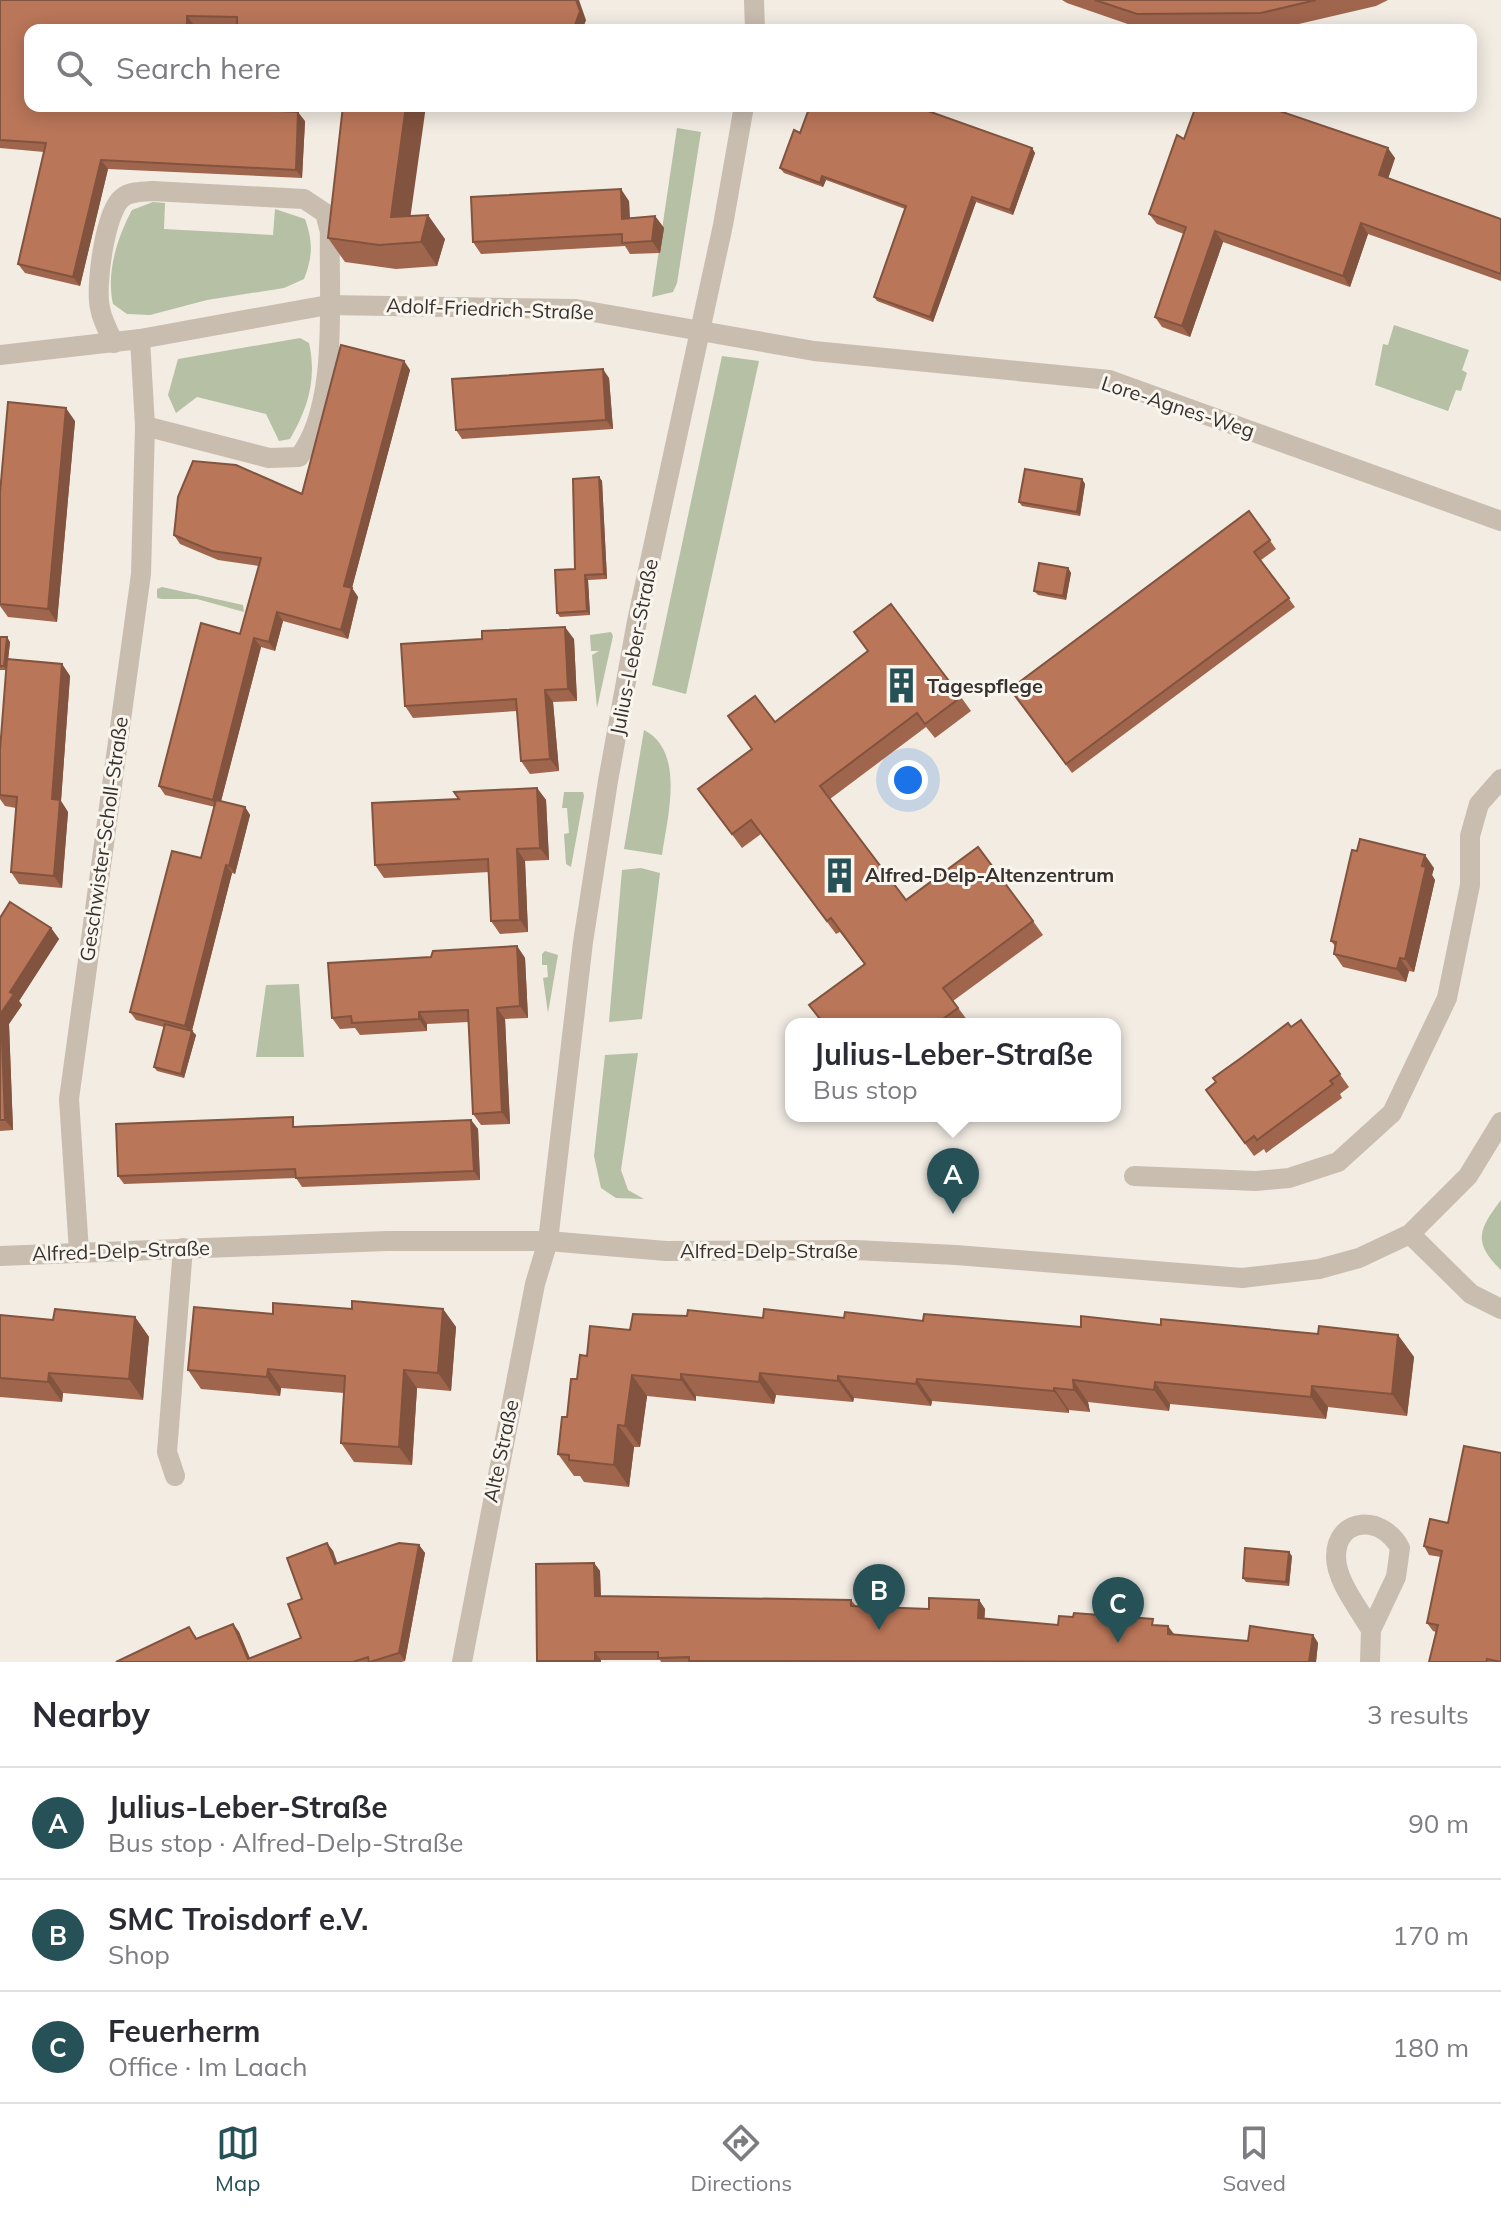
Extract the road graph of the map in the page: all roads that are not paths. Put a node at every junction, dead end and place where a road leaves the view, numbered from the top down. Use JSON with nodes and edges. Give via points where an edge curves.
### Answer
{"nodes":[{"id":1,"x":759,"y":1,"type":"edge"},
{"id":2,"x":756,"y":24,"type":"edge"},
{"id":3,"x":743,"y":112,"type":"edge"},
{"id":4,"x":328,"y":305,"type":"junction"},
{"id":5,"x":699,"y":329,"type":"junction"},
{"id":6,"x":140,"y":339,"type":"junction"},
{"id":7,"x":114,"y":343,"type":"junction"},
{"id":8,"x":0,"y":355,"type":"edge"},
{"id":9,"x":145,"y":426,"type":"junction"},
{"id":10,"x":1501,"y":521,"type":"edge"},
{"id":11,"x":1501,"y":779,"type":"edge"},
{"id":12,"x":1501,"y":1122,"type":"edge"},
{"id":13,"x":1134,"y":1176,"type":"dead end"},
{"id":14,"x":1410,"y":1234,"type":"junction"},
{"id":15,"x":548,"y":1241,"type":"junction"},
{"id":16,"x":183,"y":1248,"type":"junction"},
{"id":17,"x":79,"y":1252,"type":"junction"},
{"id":18,"x":0,"y":1256,"type":"edge"},
{"id":19,"x":1501,"y":1309,"type":"edge"},
{"id":20,"x":175,"y":1476,"type":"dead end"},
{"id":21,"x":1371,"y":1630,"type":"junction"},
{"id":22,"x":462,"y":1662,"type":"edge"},
{"id":23,"x":1370,"y":1662,"type":"edge"}],
"edges":[{"from":1,"to":2,"type":"street"},
{"from":3,"to":5,"type":"street","name":"Julius-Leber-Straße"},
{"from":4,"to":5,"type":"street","name":"Adolf-Friedrich-Straße","via":[[576,309]]},
{"from":4,"to":6,"type":"street","name":"Adolf-Friedrich-Straße"},
{"from":4,"to":7,"type":"street","via":[[329,221],[319,206],[304,199],[133,192],[120,199],[112,213],[98,282],[100,309]]},
{"from":4,"to":9,"type":"street","via":[[330,365],[312,436],[299,457],[269,458]]},
{"from":5,"to":10,"type":"street","name":"Lore-Agnes-Weg","via":[[814,351],[1109,380]]},
{"from":5,"to":15,"type":"street","name":"Julius-Leber-Straße","via":[[637,621],[597,848]]},
{"from":6,"to":7,"type":"street","name":"Adolf-Friedrich-Straße"},
{"from":6,"to":9,"type":"street","name":"Geschwister-Scholl-Straße"},
{"from":7,"to":8,"type":"street","name":"Adolf-Friedrich-Straße"},
{"from":9,"to":17,"type":"street","name":"Geschwister-Scholl-Straße","via":[[141,574],[69,1099]]},
{"from":11,"to":13,"type":"street","via":[[1479,804],[1470,836],[1470,885],[1447,998],[1392,1113],[1338,1162],[1289,1178]]},
{"from":12,"to":14,"type":"street","name":"Alfred-Delp-Straße","via":[[1468,1176]]},
{"from":14,"to":15,"type":"street","name":"Alfred-Delp-Straße","via":[[1359,1258],[1319,1269],[1242,1278],[855,1250],[666,1251]]},
{"from":14,"to":19,"type":"street","via":[[1471,1294]]},
{"from":15,"to":16,"type":"street","name":"Alfred-Delp-Straße"},
{"from":15,"to":22,"type":"street","name":"Alte Straße","via":[[535,1284]]},
{"from":16,"to":17,"type":"street","name":"Alfred-Delp-Straße"},
{"from":16,"to":20,"type":"street","via":[[167,1452]]},
{"from":17,"to":18,"type":"street","name":"Alfred-Delp-Straße"},
{"from":21,"to":21,"type":"street","via":[[1396,1577],[1400,1548],[1388,1530],[1370,1523],[1345,1536],[1336,1558]]},
{"from":21,"to":23,"type":"street"}]}
